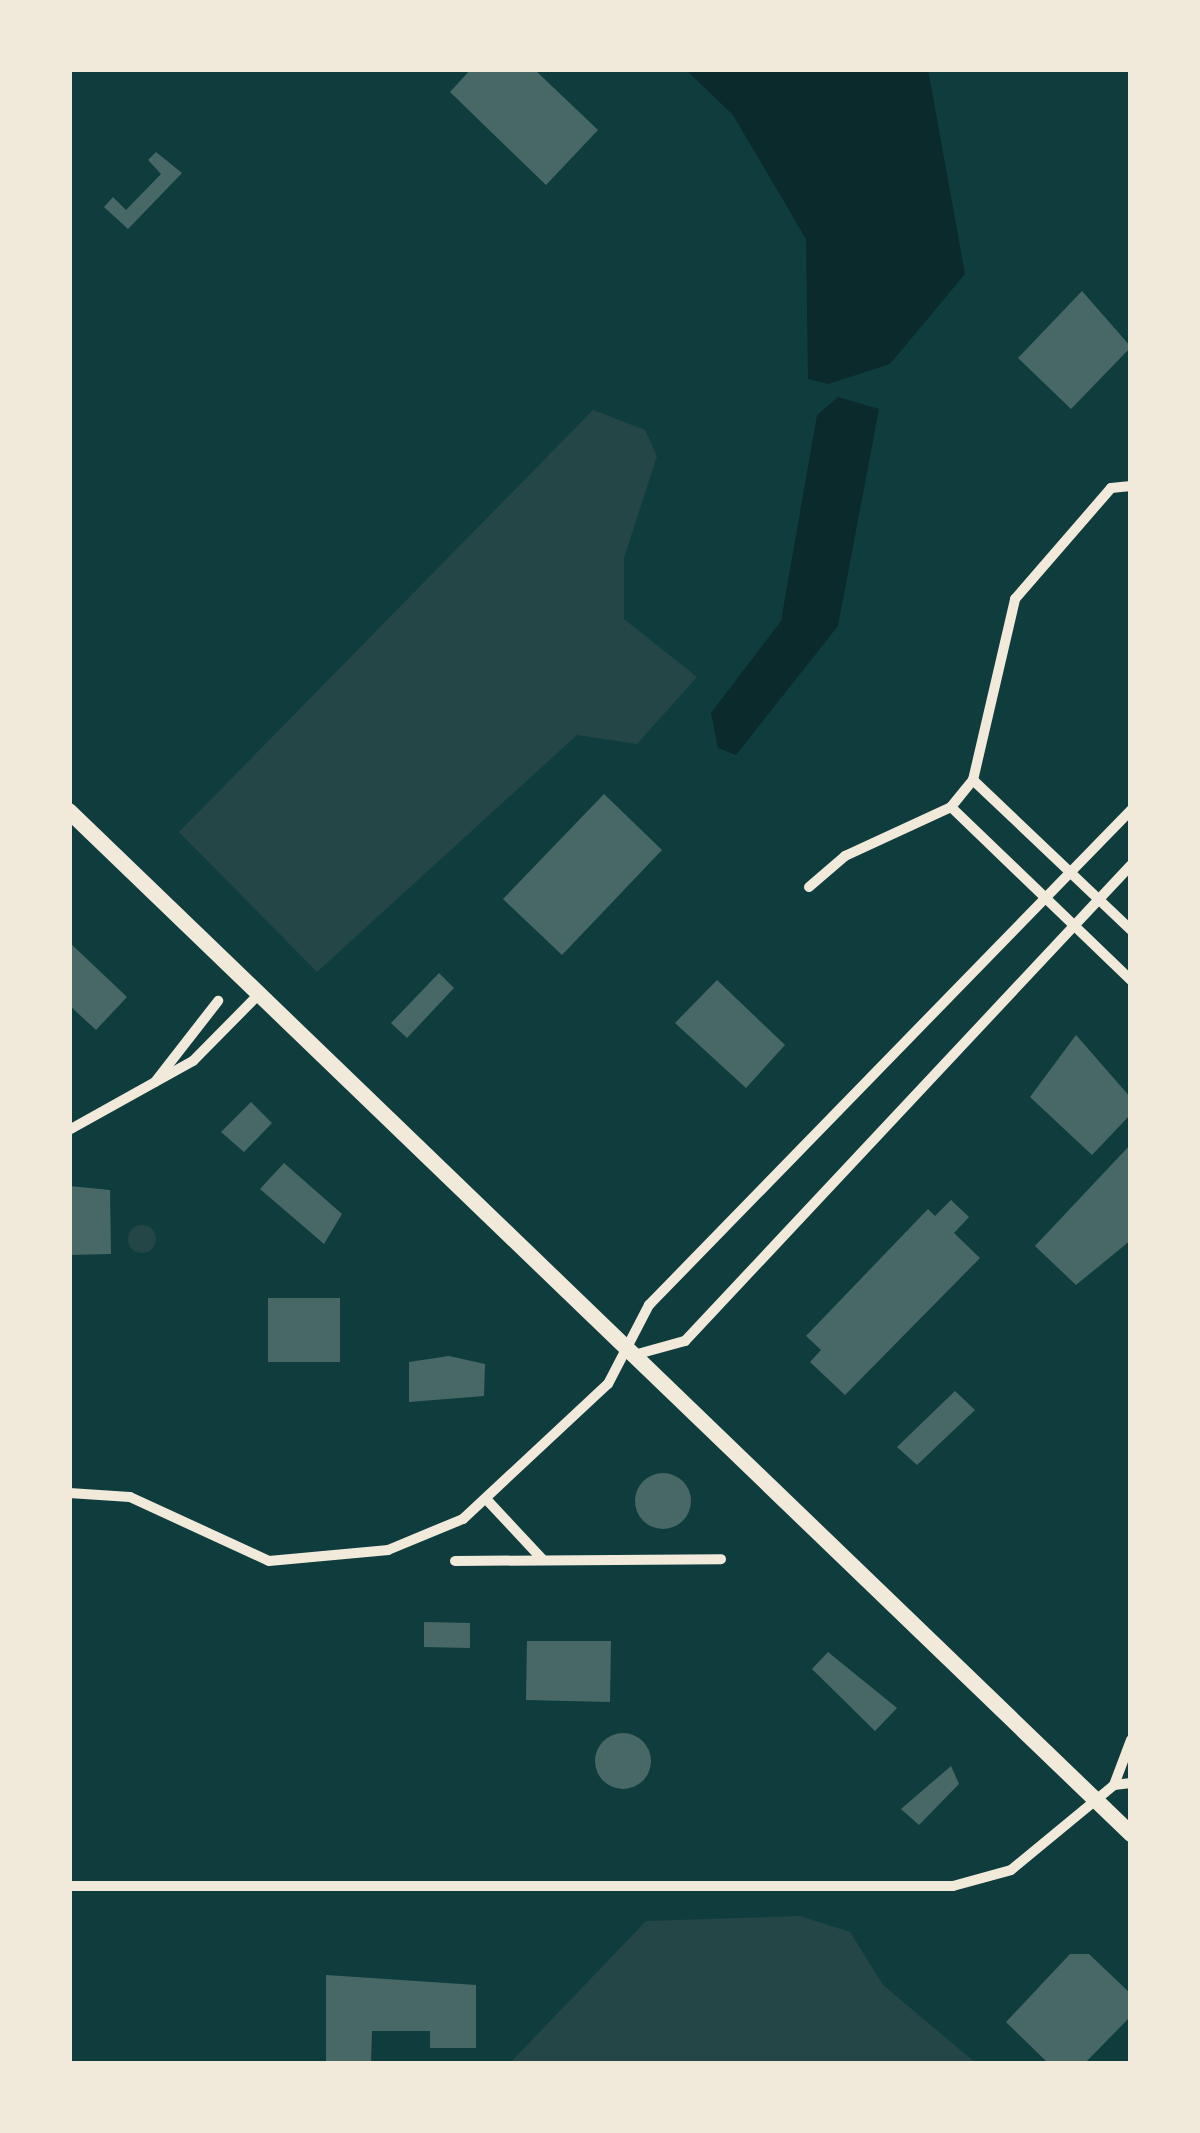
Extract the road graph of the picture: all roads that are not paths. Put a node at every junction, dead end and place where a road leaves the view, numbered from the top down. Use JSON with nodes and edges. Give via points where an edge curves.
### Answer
{"nodes":[{"id":1,"x":1131,"y":486,"type":"edge"},
{"id":2,"x":973,"y":780,"type":"junction"},
{"id":3,"x":951,"y":807,"type":"junction"},
{"id":4,"x":1131,"y":810,"type":"edge"},
{"id":5,"x":69,"y":811,"type":"edge"},
{"id":6,"x":1131,"y":865,"type":"edge"},
{"id":7,"x":1067,"y":871,"type":"junction"},
{"id":8,"x":809,"y":887,"type":"dead end"},
{"id":9,"x":1044,"y":893,"type":"junction"},
{"id":10,"x":1102,"y":899,"type":"junction"},
{"id":11,"x":1074,"y":927,"type":"junction"},
{"id":12,"x":1131,"y":930,"type":"edge"},
{"id":13,"x":1131,"y":980,"type":"edge"},
{"id":14,"x":259,"y":994,"type":"junction"},
{"id":15,"x":218,"y":1001,"type":"dead end"},
{"id":16,"x":154,"y":1083,"type":"junction"},
{"id":17,"x":69,"y":1130,"type":"edge"},
{"id":18,"x":630,"y":1356,"type":"junction"},
{"id":19,"x":69,"y":1493,"type":"edge"},
{"id":20,"x":488,"y":1501,"type":"junction"},
{"id":21,"x":721,"y":1559,"type":"dead end"},
{"id":22,"x":455,"y":1561,"type":"dead end"},
{"id":23,"x":548,"y":1562,"type":"junction"},
{"id":24,"x":1131,"y":1740,"type":"edge"},
{"id":25,"x":1131,"y":1783,"type":"edge"},
{"id":26,"x":1114,"y":1785,"type":"junction"},
{"id":27,"x":1097,"y":1801,"type":"junction"},
{"id":28,"x":1131,"y":1834,"type":"edge"},
{"id":29,"x":69,"y":1886,"type":"edge"}],
"edges":[{"from":1,"to":2,"type":"street","via":[[1112,488],[1015,599]]},
{"from":2,"to":3,"type":"street"},
{"from":2,"to":7,"type":"street"},
{"from":3,"to":8,"type":"street","via":[[845,856]]},
{"from":3,"to":9,"type":"street"},
{"from":4,"to":7,"type":"street"},
{"from":5,"to":14,"type":"main road"},
{"from":6,"to":10,"type":"street"},
{"from":7,"to":9,"type":"street"},
{"from":7,"to":10,"type":"street"},
{"from":9,"to":11,"type":"street"},
{"from":9,"to":18,"type":"street","via":[[649,1305]]},
{"from":10,"to":11,"type":"street"},
{"from":10,"to":12,"type":"street"},
{"from":11,"to":13,"type":"street"},
{"from":11,"to":18,"type":"street","via":[[685,1341]]},
{"from":14,"to":16,"type":"street","via":[[193,1061]]},
{"from":14,"to":18,"type":"main road"},
{"from":15,"to":16,"type":"street"},
{"from":16,"to":17,"type":"street"},
{"from":18,"to":20,"type":"street"},
{"from":18,"to":27,"type":"main road"},
{"from":19,"to":20,"type":"street","via":[[130,1497],[269,1561],[388,1550]]},
{"from":20,"to":23,"type":"street"},
{"from":21,"to":23,"type":"street"},
{"from":22,"to":23,"type":"street"},
{"from":24,"to":26,"type":"street"},
{"from":25,"to":26,"type":"street"},
{"from":26,"to":27,"type":"street"},
{"from":27,"to":28,"type":"main road"},
{"from":27,"to":29,"type":"street","via":[[1011,1870],[953,1886]]}]}
